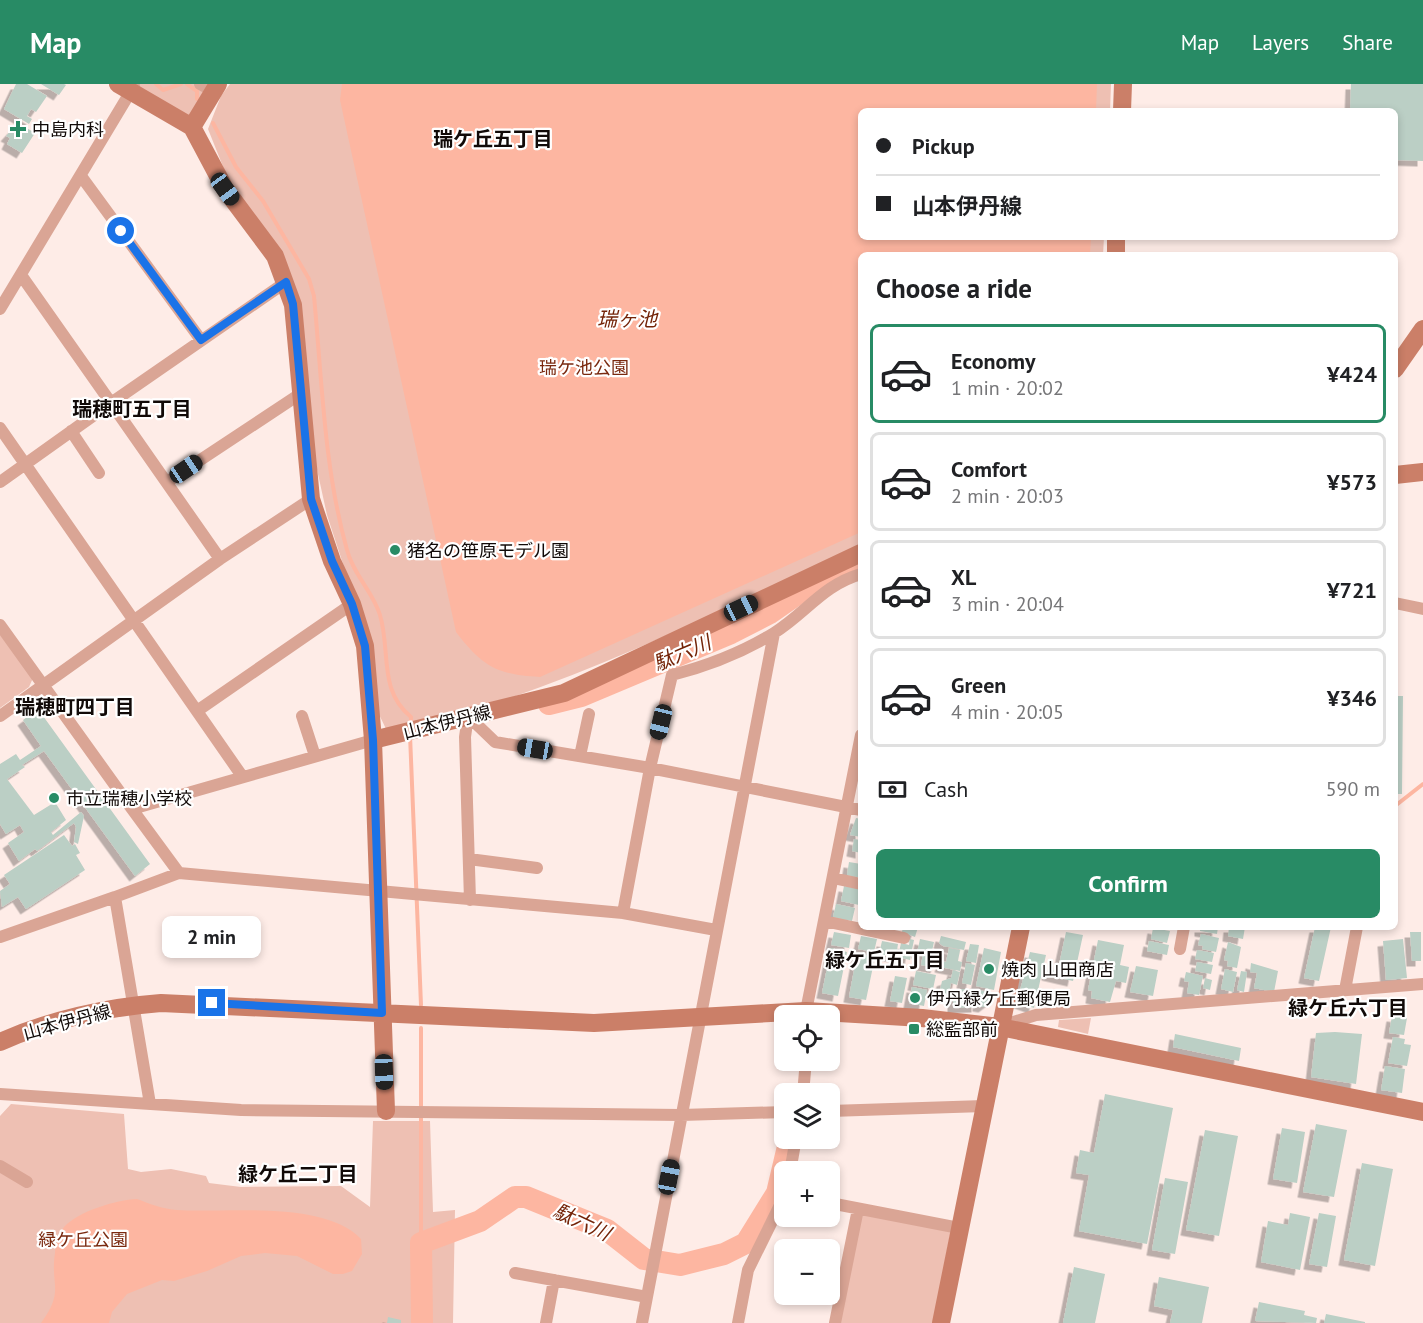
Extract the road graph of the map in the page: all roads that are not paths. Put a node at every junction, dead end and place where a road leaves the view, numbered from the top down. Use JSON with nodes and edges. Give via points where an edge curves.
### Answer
{"nodes":[{"id":1,"x":1123,"y":84,"type":"edge"},
{"id":2,"x":211,"y":86,"type":"edge"},
{"id":3,"x":128,"y":87,"type":"edge"},
{"id":4,"x":1122,"y":108,"type":"edge"},
{"id":5,"x":192,"y":127,"type":"junction"},
{"id":6,"x":81,"y":176,"type":"junction"},
{"id":7,"x":21,"y":275,"type":"junction"},
{"id":8,"x":286,"y":282,"type":"junction"},
{"id":9,"x":0,"y":309,"type":"edge"},
{"id":10,"x":1423,"y":329,"type":"edge"},
{"id":11,"x":201,"y":340,"type":"junction"},
{"id":12,"x":1398,"y":365,"type":"edge"},
{"id":13,"x":300,"y":394,"type":"junction"},
{"id":14,"x":111,"y":403,"type":"junction"},
{"id":15,"x":0,"y":428,"type":"edge"},
{"id":16,"x":71,"y":431,"type":"junction"},
{"id":17,"x":26,"y":464,"type":"junction"},
{"id":18,"x":99,"y":472,"type":"dead end"},
{"id":19,"x":1423,"y":472,"type":"edge"},
{"id":20,"x":1398,"y":475,"type":"edge"},
{"id":21,"x":0,"y":482,"type":"edge"},
{"id":22,"x":167,"y":482,"type":"junction"},
{"id":23,"x":311,"y":499,"type":"junction"},
{"id":24,"x":858,"y":554,"type":"edge"},
{"id":25,"x":220,"y":559,"type":"junction"},
{"id":26,"x":858,"y":575,"type":"edge"},
{"id":27,"x":352,"y":604,"type":"junction"},
{"id":28,"x":1398,"y":608,"type":"edge"},
{"id":29,"x":1423,"y":609,"type":"edge"},
{"id":30,"x":134,"y":623,"type":"junction"},
{"id":31,"x":0,"y":625,"type":"edge"},
{"id":32,"x":774,"y":633,"type":"junction"},
{"id":33,"x":44,"y":686,"type":"junction"},
{"id":34,"x":197,"y":711,"type":"junction"},
{"id":35,"x":589,"y":714,"type":"dead end"},
{"id":36,"x":0,"y":716,"type":"edge"},
{"id":37,"x":302,"y":716,"type":"dead end"},
{"id":38,"x":468,"y":716,"type":"junction"},
{"id":39,"x":373,"y":740,"type":"junction"},
{"id":40,"x":315,"y":756,"type":"junction"},
{"id":41,"x":580,"y":756,"type":"junction"},
{"id":42,"x":858,"y":763,"type":"edge"},
{"id":43,"x":650,"y":768,"type":"junction"},
{"id":44,"x":242,"y":776,"type":"junction"},
{"id":45,"x":744,"y":787,"type":"junction"},
{"id":46,"x":132,"y":809,"type":"junction"},
{"id":47,"x":853,"y":809,"type":"edge"},
{"id":48,"x":469,"y":859,"type":"junction"},
{"id":49,"x":537,"y":868,"type":"dead end"},
{"id":50,"x":179,"y":873,"type":"junction"},
{"id":51,"x":833,"y":878,"type":"junction"},
{"id":52,"x":858,"y":883,"type":"edge"},
{"id":53,"x":378,"y":891,"type":"junction"},
{"id":54,"x":115,"y":897,"type":"junction"},
{"id":55,"x":470,"y":900,"type":"junction"},
{"id":56,"x":623,"y":912,"type":"junction"},
{"id":57,"x":828,"y":922,"type":"junction"},
{"id":58,"x":858,"y":928,"type":"edge"},
{"id":59,"x":716,"y":930,"type":"junction"},
{"id":60,"x":866,"y":930,"type":"edge"},
{"id":61,"x":1020,"y":930,"type":"edge"},
{"id":62,"x":1356,"y":930,"type":"edge"},
{"id":63,"x":1187,"y":932,"type":"edge"},
{"id":64,"x":0,"y":938,"type":"edge"},
{"id":65,"x":904,"y":938,"type":"dead end"},
{"id":66,"x":1180,"y":949,"type":"dead end"},
{"id":67,"x":1423,"y":984,"type":"edge"},
{"id":68,"x":1345,"y":990,"type":"junction"},
{"id":69,"x":132,"y":1005,"type":"junction"},
{"id":70,"x":811,"y":1005,"type":"edge"},
{"id":71,"x":382,"y":1013,"type":"junction"},
{"id":72,"x":774,"y":1015,"type":"edge"},
{"id":73,"x":840,"y":1015,"type":"edge"},
{"id":74,"x":699,"y":1018,"type":"junction"},
{"id":75,"x":1000,"y":1027,"type":"junction"},
{"id":76,"x":0,"y":1042,"type":"edge"},
{"id":77,"x":0,"y":1094,"type":"edge"},
{"id":78,"x":150,"y":1104,"type":"junction"},
{"id":79,"x":984,"y":1106,"type":"junction"},
{"id":80,"x":386,"y":1111,"type":"junction"},
{"id":81,"x":840,"y":1111,"type":"edge"},
{"id":82,"x":774,"y":1112,"type":"edge"},
{"id":83,"x":1423,"y":1113,"type":"edge"},
{"id":84,"x":681,"y":1115,"type":"junction"},
{"id":85,"x":0,"y":1166,"type":"edge"},
{"id":86,"x":27,"y":1182,"type":"dead end"},
{"id":87,"x":840,"y":1205,"type":"edge"},
{"id":88,"x":858,"y":1209,"type":"junction"},
{"id":89,"x":774,"y":1217,"type":"edge"},
{"id":90,"x":959,"y":1228,"type":"junction"},
{"id":91,"x":515,"y":1273,"type":"dead end"},
{"id":92,"x":554,"y":1280,"type":"junction"},
{"id":93,"x":646,"y":1297,"type":"junction"},
{"id":94,"x":546,"y":1323,"type":"edge"},
{"id":95,"x":642,"y":1323,"type":"edge"},
{"id":96,"x":738,"y":1323,"type":"edge"},
{"id":97,"x":835,"y":1323,"type":"edge"},
{"id":98,"x":941,"y":1323,"type":"edge"}],
"edges":[{"from":1,"to":4,"type":"street"},
{"from":2,"to":5,"type":"street"},
{"from":3,"to":5,"type":"street"},
{"from":3,"to":6,"type":"street"},
{"from":5,"to":8,"type":"street","via":[[225,189],[275,256]]},
{"from":6,"to":7,"type":"street"},
{"from":6,"to":11,"type":"street"},
{"from":7,"to":9,"type":"street"},
{"from":7,"to":14,"type":"street"},
{"from":8,"to":11,"type":"street"},
{"from":8,"to":13,"type":"street","via":[[293,304]]},
{"from":10,"to":12,"type":"street"},
{"from":11,"to":14,"type":"street"},
{"from":13,"to":22,"type":"street"},
{"from":13,"to":23,"type":"street"},
{"from":14,"to":16,"type":"street"},
{"from":14,"to":22,"type":"street"},
{"from":15,"to":17,"type":"street"},
{"from":16,"to":17,"type":"street"},
{"from":16,"to":18,"type":"street"},
{"from":17,"to":21,"type":"street"},
{"from":17,"to":30,"type":"street"},
{"from":19,"to":20,"type":"street"},
{"from":22,"to":25,"type":"street"},
{"from":23,"to":25,"type":"street"},
{"from":23,"to":27,"type":"street"},
{"from":24,"to":38,"type":"street","name":"山本伊丹線","via":[[564,693]]},
{"from":25,"to":30,"type":"street"},
{"from":26,"to":32,"type":"street","via":[[840,580]]},
{"from":27,"to":34,"type":"street"},
{"from":27,"to":39,"type":"street","via":[[365,646]]},
{"from":28,"to":29,"type":"street"},
{"from":30,"to":33,"type":"street"},
{"from":30,"to":34,"type":"street"},
{"from":31,"to":33,"type":"street"},
{"from":32,"to":43,"type":"street","via":[[705,666],[672,675]]},
{"from":32,"to":45,"type":"street"},
{"from":33,"to":36,"type":"street"},
{"from":33,"to":46,"type":"street"},
{"from":34,"to":44,"type":"street"},
{"from":35,"to":41,"type":"street"},
{"from":37,"to":40,"type":"street"},
{"from":38,"to":39,"type":"street","name":"山本伊丹線"},
{"from":38,"to":41,"type":"street","via":[[495,742]]},
{"from":38,"to":48,"type":"street","via":[[465,737]]},
{"from":39,"to":40,"type":"street"},
{"from":39,"to":53,"type":"street"},
{"from":40,"to":44,"type":"street"},
{"from":41,"to":43,"type":"street"},
{"from":42,"to":47,"type":"street"},
{"from":43,"to":45,"type":"street"},
{"from":43,"to":56,"type":"street"},
{"from":44,"to":46,"type":"street"},
{"from":45,"to":47,"type":"street"},
{"from":45,"to":59,"type":"street"},
{"from":46,"to":50,"type":"street"},
{"from":47,"to":51,"type":"street"},
{"from":48,"to":49,"type":"street"},
{"from":48,"to":55,"type":"street"},
{"from":50,"to":53,"type":"street"},
{"from":50,"to":54,"type":"street"},
{"from":51,"to":52,"type":"street"},
{"from":51,"to":57,"type":"street"},
{"from":53,"to":55,"type":"street"},
{"from":53,"to":71,"type":"street"},
{"from":54,"to":64,"type":"street"},
{"from":54,"to":69,"type":"street"},
{"from":55,"to":56,"type":"street"},
{"from":56,"to":59,"type":"street"},
{"from":57,"to":58,"type":"street"},
{"from":57,"to":70,"type":"street"},
{"from":59,"to":74,"type":"street"},
{"from":60,"to":65,"type":"street"},
{"from":61,"to":75,"type":"street"},
{"from":62,"to":68,"type":"street"},
{"from":63,"to":66,"type":"street"},
{"from":67,"to":68,"type":"street"},
{"from":68,"to":75,"type":"street","via":[[1036,1015]]},
{"from":69,"to":71,"type":"street","name":"山本伊丹線","via":[[191,1002]]},
{"from":69,"to":76,"type":"street","name":"山本伊丹線"},
{"from":69,"to":78,"type":"street"},
{"from":71,"to":74,"type":"street","name":"山本伊丹線","via":[[583,1023]]},
{"from":71,"to":80,"type":"street"},
{"from":72,"to":74,"type":"street","name":"山本伊丹線"},
{"from":73,"to":75,"type":"street","name":"山本伊丹線"},
{"from":74,"to":84,"type":"street"},
{"from":75,"to":79,"type":"street"},
{"from":75,"to":83,"type":"street","name":"山本伊丹線"},
{"from":77,"to":78,"type":"street"},
{"from":78,"to":80,"type":"street","via":[[207,1109]]},
{"from":79,"to":81,"type":"street"},
{"from":79,"to":90,"type":"street"},
{"from":80,"to":84,"type":"street"},
{"from":82,"to":84,"type":"street"},
{"from":84,"to":93,"type":"street"},
{"from":85,"to":86,"type":"street"},
{"from":87,"to":88,"type":"street"},
{"from":88,"to":90,"type":"street"},
{"from":88,"to":97,"type":"street"},
{"from":89,"to":96,"type":"street","via":[[748,1270]]},
{"from":90,"to":98,"type":"street"},
{"from":91,"to":92,"type":"street"},
{"from":92,"to":93,"type":"street"},
{"from":92,"to":94,"type":"street"},
{"from":93,"to":95,"type":"street"}]}
